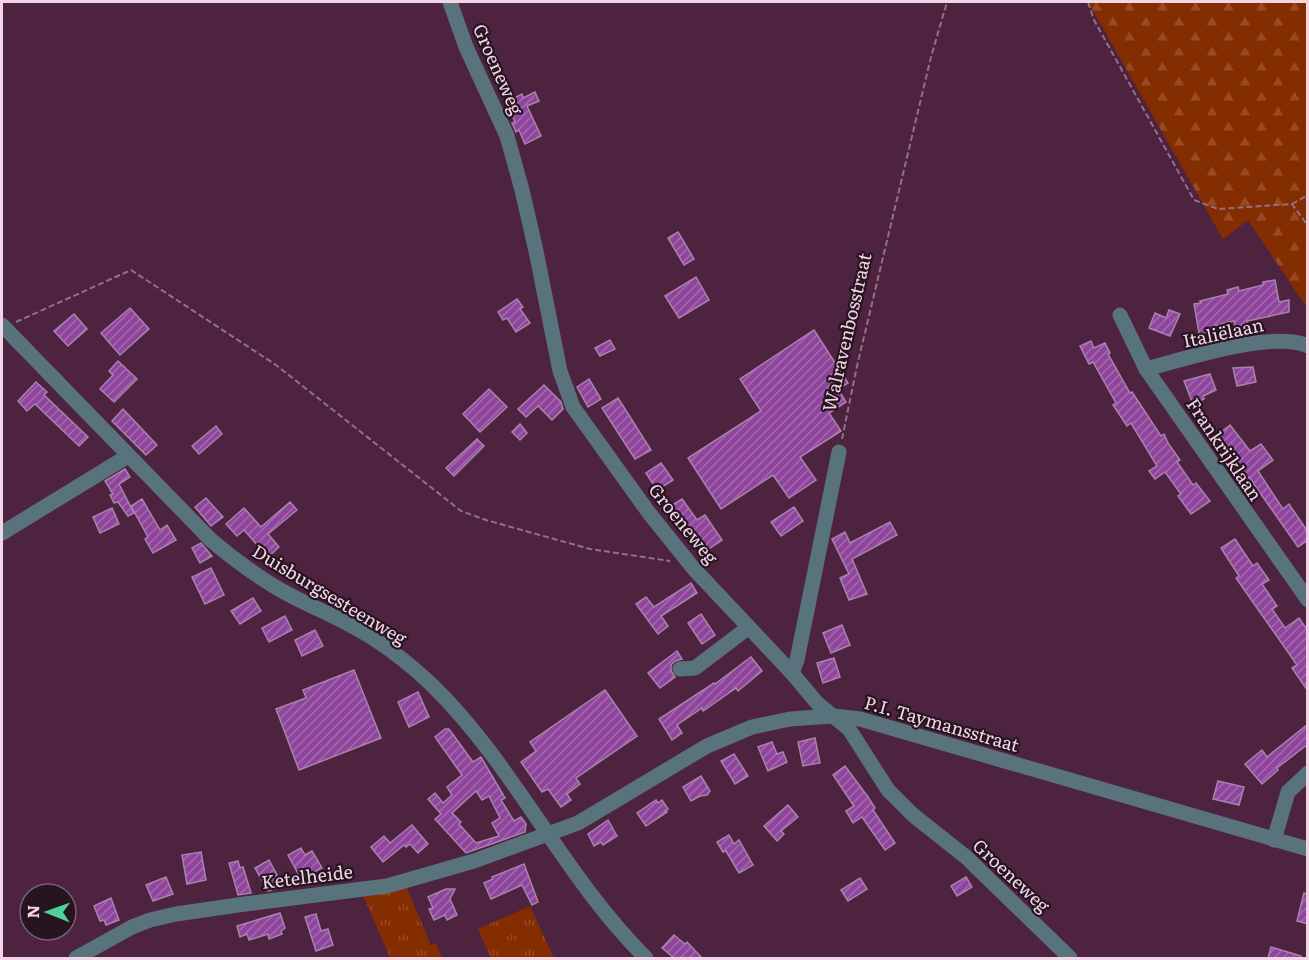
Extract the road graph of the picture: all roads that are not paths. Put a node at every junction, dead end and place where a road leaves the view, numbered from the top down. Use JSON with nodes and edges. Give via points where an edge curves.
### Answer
{"nodes":[{"id":1,"x":450,"y":2,"type":"edge"},
{"id":2,"x":1120,"y":315,"type":"dead end"},
{"id":3,"x":3,"y":326,"type":"edge"},
{"id":4,"x":1308,"y":346,"type":"edge"},
{"id":5,"x":1146,"y":369,"type":"junction"},
{"id":6,"x":839,"y":453,"type":"road end"},
{"id":7,"x":128,"y":456,"type":"junction"},
{"id":8,"x":2,"y":533,"type":"edge"},
{"id":9,"x":1308,"y":600,"type":"edge"},
{"id":10,"x":749,"y":627,"type":"junction"},
{"id":11,"x":680,"y":669,"type":"dead end"},
{"id":12,"x":792,"y":673,"type":"junction"},
{"id":13,"x":833,"y":717,"type":"junction"},
{"id":14,"x":1308,"y":773,"type":"edge"},
{"id":15,"x":546,"y":834,"type":"junction"},
{"id":16,"x":1274,"y":840,"type":"junction"},
{"id":17,"x":1308,"y":849,"type":"edge"},
{"id":18,"x":76,"y":958,"type":"edge"},
{"id":19,"x":646,"y":958,"type":"edge"},
{"id":20,"x":1070,"y":958,"type":"edge"}],
"edges":[{"from":1,"to":10,"type":"street","name":"Groeneweg","via":[[507,136],[560,371],[573,406],[690,565]]},
{"from":2,"to":5,"type":"street","name":"Frankrijklaan"},
{"from":3,"to":7,"type":"street","name":"Duisburgsesteenweg"},
{"from":4,"to":5,"type":"street","name":"Italiëlaan","via":[[1280,340],[1256,342]]},
{"from":5,"to":9,"type":"street","name":"Frankrijklaan"},
{"from":6,"to":12,"type":"street"},
{"from":7,"to":8,"type":"street"},
{"from":7,"to":15,"type":"street","name":"Duisburgsesteenweg","via":[[231,557],[275,587],[352,625],[408,663],[478,738]]},
{"from":10,"to":11,"type":"street","via":[[695,668]]},
{"from":10,"to":12,"type":"street","name":"Groeneweg"},
{"from":12,"to":13,"type":"street","name":"Groeneweg"},
{"from":13,"to":15,"type":"street","name":"P.I. Taymansstraat","via":[[790,719],[752,728],[707,746],[578,823]]},
{"from":13,"to":16,"type":"street","name":"P.I. Taymansstraat","via":[[860,719]]},
{"from":13,"to":20,"type":"street","name":"Groeneweg","via":[[849,729],[888,790],[966,856]]},
{"from":14,"to":16,"type":"street","via":[[1288,792]]},
{"from":15,"to":18,"type":"street","name":"Ketelheide","via":[[474,861],[387,886],[150,920]]},
{"from":15,"to":19,"type":"street","name":"Duisburgsesteenweg","via":[[601,909]]},
{"from":16,"to":17,"type":"street","name":"P.I. Taymansstraat"}]}
